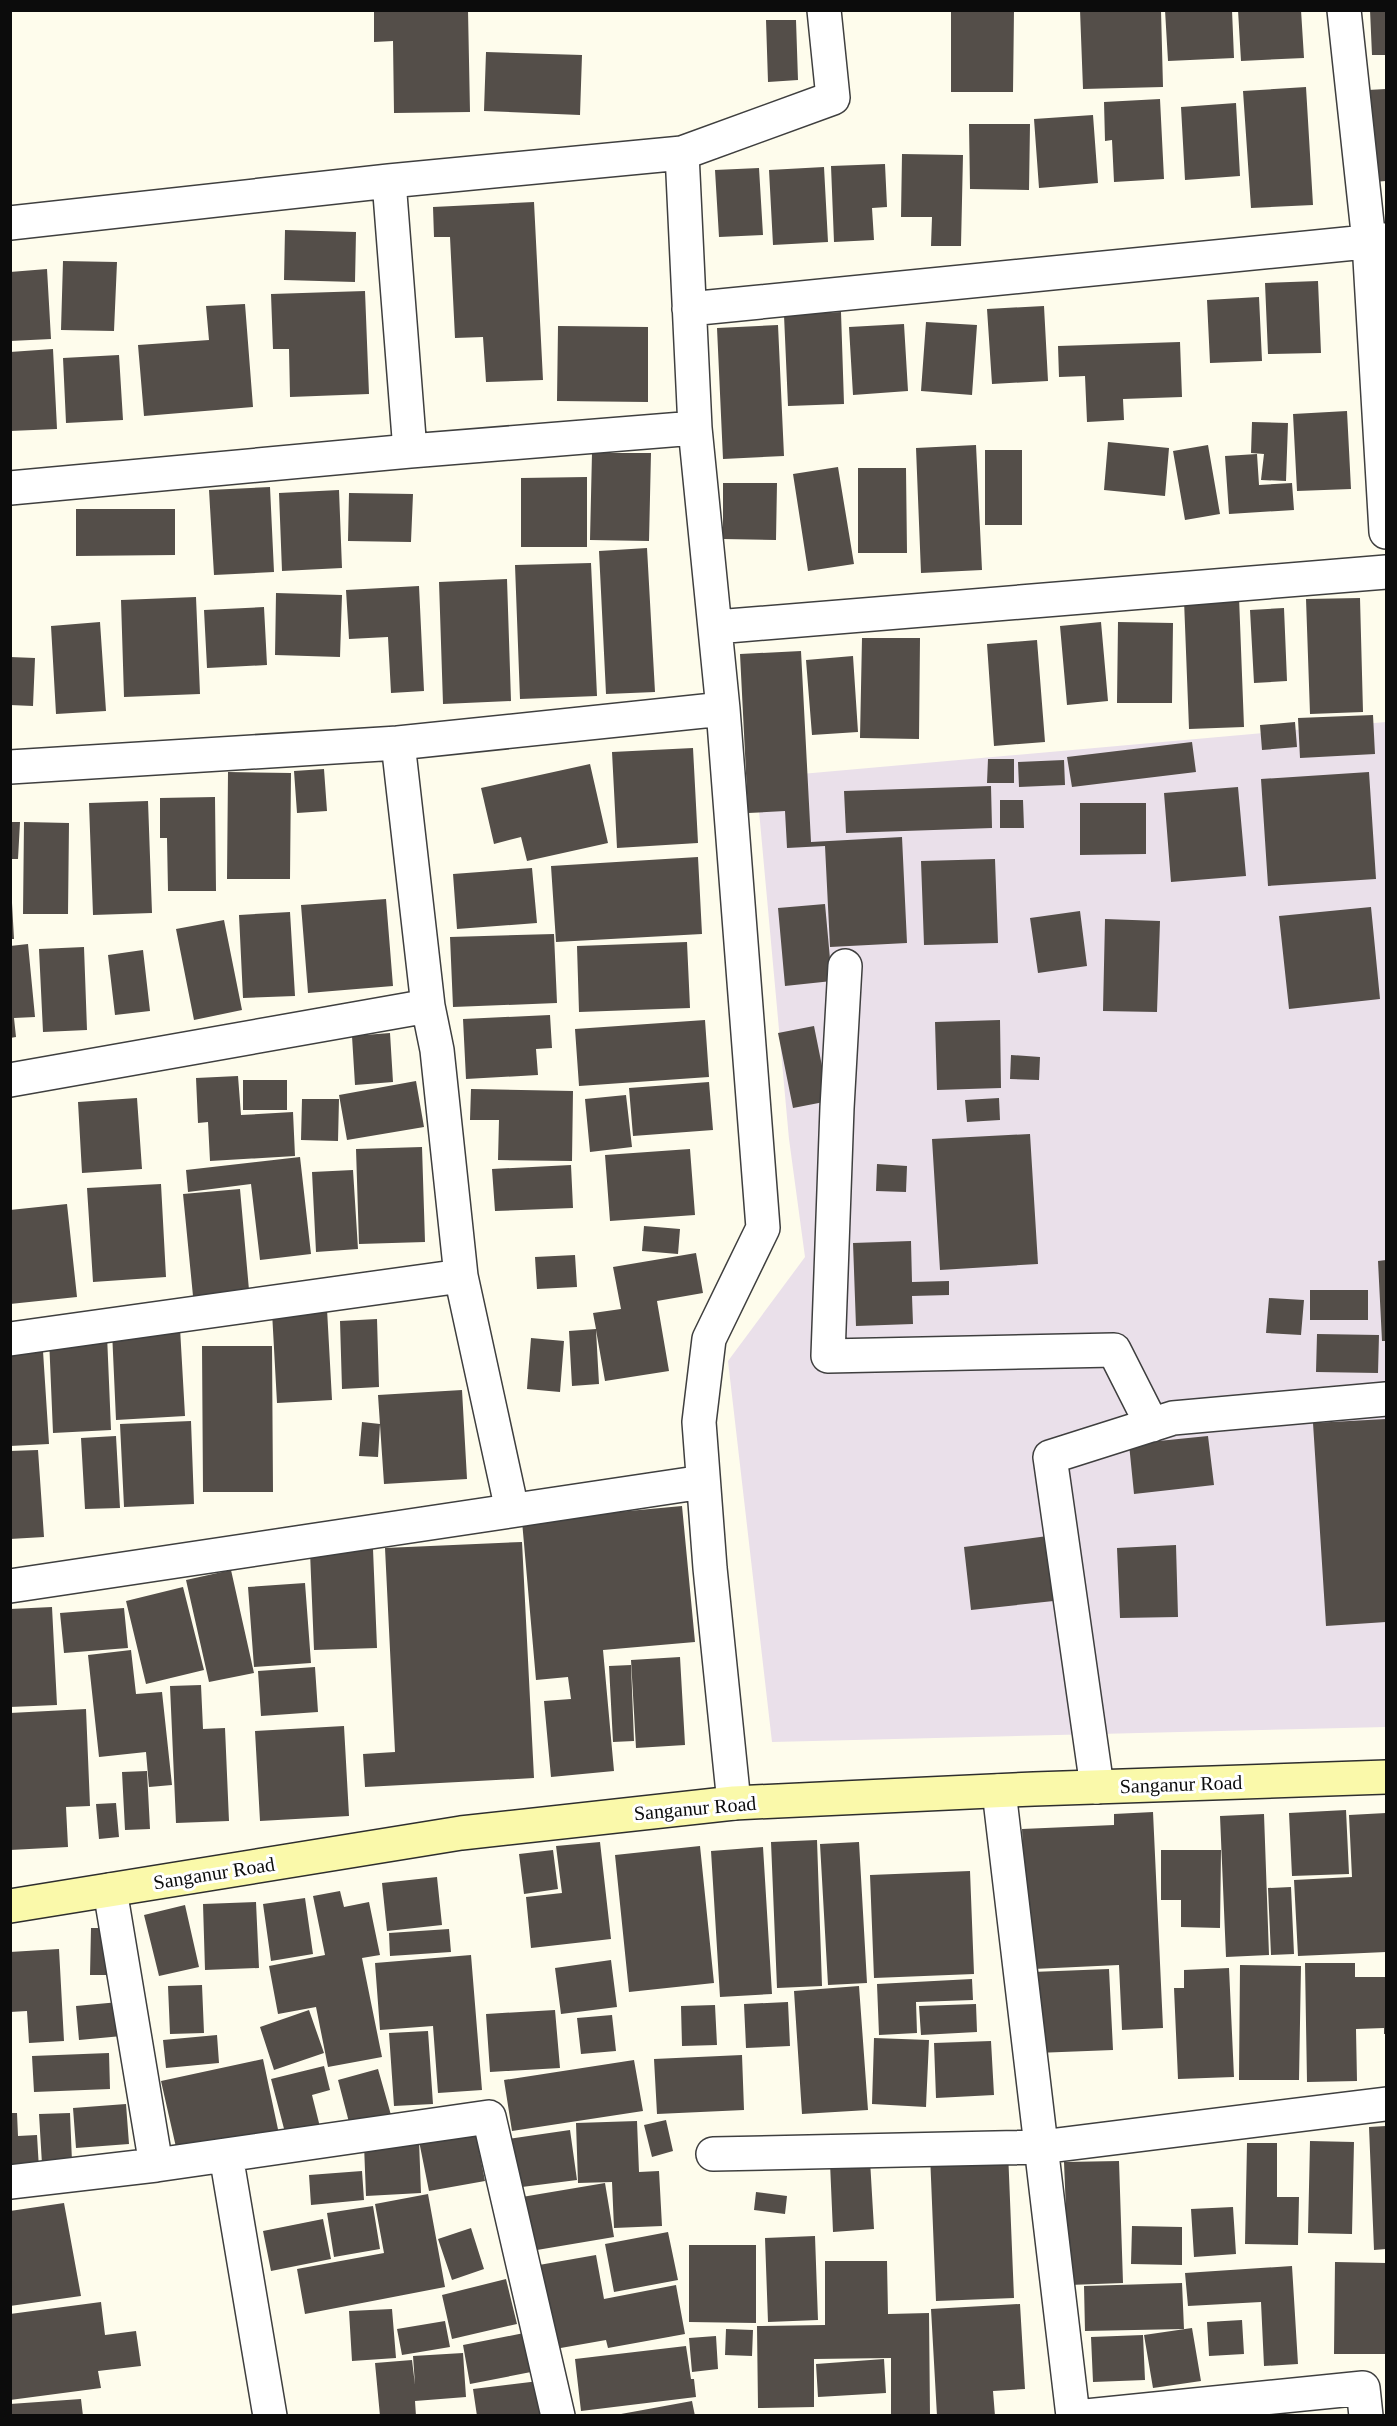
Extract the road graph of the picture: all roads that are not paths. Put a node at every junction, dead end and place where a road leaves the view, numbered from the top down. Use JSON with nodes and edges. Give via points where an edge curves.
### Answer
{"nodes":[{"id":1,"x":824,"y":10,"type":"edge"},
{"id":2,"x":1344,"y":10,"type":"edge"},
{"id":3,"x":682,"y":153,"type":"junction"},
{"id":4,"x":389,"y":181,"type":"junction"},
{"id":5,"x":10,"y":223,"type":"edge"},
{"id":6,"x":1378,"y":241,"type":"edge"},
{"id":7,"x":689,"y":309,"type":"junction"},
{"id":8,"x":695,"y":428,"type":"junction"},
{"id":9,"x":410,"y":451,"type":"junction"},
{"id":10,"x":10,"y":488,"type":"edge"},
{"id":11,"x":1386,"y":532,"type":"edge"},
{"id":12,"x":1386,"y":572,"type":"edge"},
{"id":13,"x":716,"y":627,"type":"junction"},
{"id":14,"x":723,"y":709,"type":"junction"},
{"id":15,"x":399,"y":743,"type":"junction"},
{"id":16,"x":10,"y":767,"type":"edge"},
{"id":17,"x":845,"y":966,"type":"dead end"},
{"id":18,"x":428,"y":1006,"type":"junction"},
{"id":19,"x":10,"y":1080,"type":"edge"},
{"id":20,"x":462,"y":1276,"type":"junction"},
{"id":21,"x":10,"y":1339,"type":"edge"},
{"id":22,"x":1386,"y":1399,"type":"edge"},
{"id":23,"x":1152,"y":1425,"type":"junction"},
{"id":24,"x":703,"y":1482,"type":"junction"},
{"id":25,"x":512,"y":1510,"type":"junction"},
{"id":26,"x":10,"y":1586,"type":"edge"},
{"id":27,"x":1386,"y":1777,"type":"edge"},
{"id":28,"x":1097,"y":1787,"type":"junction"},
{"id":29,"x":999,"y":1791,"type":"junction"},
{"id":30,"x":734,"y":1803,"type":"junction"},
{"id":31,"x":110,"y":1890,"type":"junction"},
{"id":32,"x":10,"y":1906,"type":"edge"},
{"id":33,"x":1386,"y":2104,"type":"edge"},
{"id":34,"x":1041,"y":2147,"type":"junction"},
{"id":35,"x":713,"y":2154,"type":"dead end"},
{"id":36,"x":226,"y":2155,"type":"junction"},
{"id":37,"x":156,"y":2165,"type":"junction"},
{"id":38,"x":10,"y":2182,"type":"edge"},
{"id":39,"x":270,"y":2415,"type":"edge"},
{"id":40,"x":558,"y":2415,"type":"edge"},
{"id":41,"x":1072,"y":2415,"type":"edge"},
{"id":42,"x":1086,"y":2415,"type":"edge"},
{"id":43,"x":1366,"y":2415,"type":"edge"}],
"edges":[{"from":1,"to":3,"type":"street","via":[[833,98]]},
{"from":2,"to":6,"type":"street"},
{"from":3,"to":4,"type":"street"},
{"from":3,"to":7,"type":"street"},
{"from":4,"to":5,"type":"street"},
{"from":4,"to":9,"type":"street"},
{"from":6,"to":7,"type":"street"},
{"from":6,"to":11,"type":"street"},
{"from":7,"to":8,"type":"street"},
{"from":8,"to":9,"type":"street"},
{"from":8,"to":13,"type":"street"},
{"from":9,"to":10,"type":"street"},
{"from":12,"to":13,"type":"street"},
{"from":13,"to":14,"type":"street"},
{"from":14,"to":15,"type":"street"},
{"from":14,"to":24,"type":"street","via":[[763,1228],[709,1339],[699,1422]]},
{"from":15,"to":16,"type":"street"},
{"from":15,"to":18,"type":"street"},
{"from":17,"to":23,"type":"street","via":[[828,1356],[1114,1350]]},
{"from":18,"to":19,"type":"street"},
{"from":18,"to":20,"type":"street","via":[[437,1050]]},
{"from":20,"to":21,"type":"street"},
{"from":20,"to":25,"type":"street"},
{"from":22,"to":23,"type":"street","via":[[1173,1418]]},
{"from":23,"to":28,"type":"street","via":[[1050,1456]]},
{"from":24,"to":25,"type":"street"},
{"from":24,"to":30,"type":"street"},
{"from":25,"to":26,"type":"street"},
{"from":27,"to":28,"type":"main road","name":"Sanganur Road"},
{"from":28,"to":29,"type":"main road","name":"Sanganur Road"},
{"from":29,"to":30,"type":"main road","name":"Sanganur Road"},
{"from":29,"to":34,"type":"street"},
{"from":30,"to":31,"type":"main road","name":"Sanganur Road","via":[[461,1833]]},
{"from":31,"to":32,"type":"main road","name":"Sanganur Road"},
{"from":31,"to":37,"type":"street"},
{"from":33,"to":34,"type":"street"},
{"from":34,"to":35,"type":"street"},
{"from":34,"to":41,"type":"street"},
{"from":36,"to":37,"type":"street"},
{"from":36,"to":39,"type":"street"},
{"from":36,"to":40,"type":"street","via":[[489,2117]]},
{"from":37,"to":38,"type":"street"},
{"from":42,"to":43,"type":"street","via":[[1363,2388]]}]}
